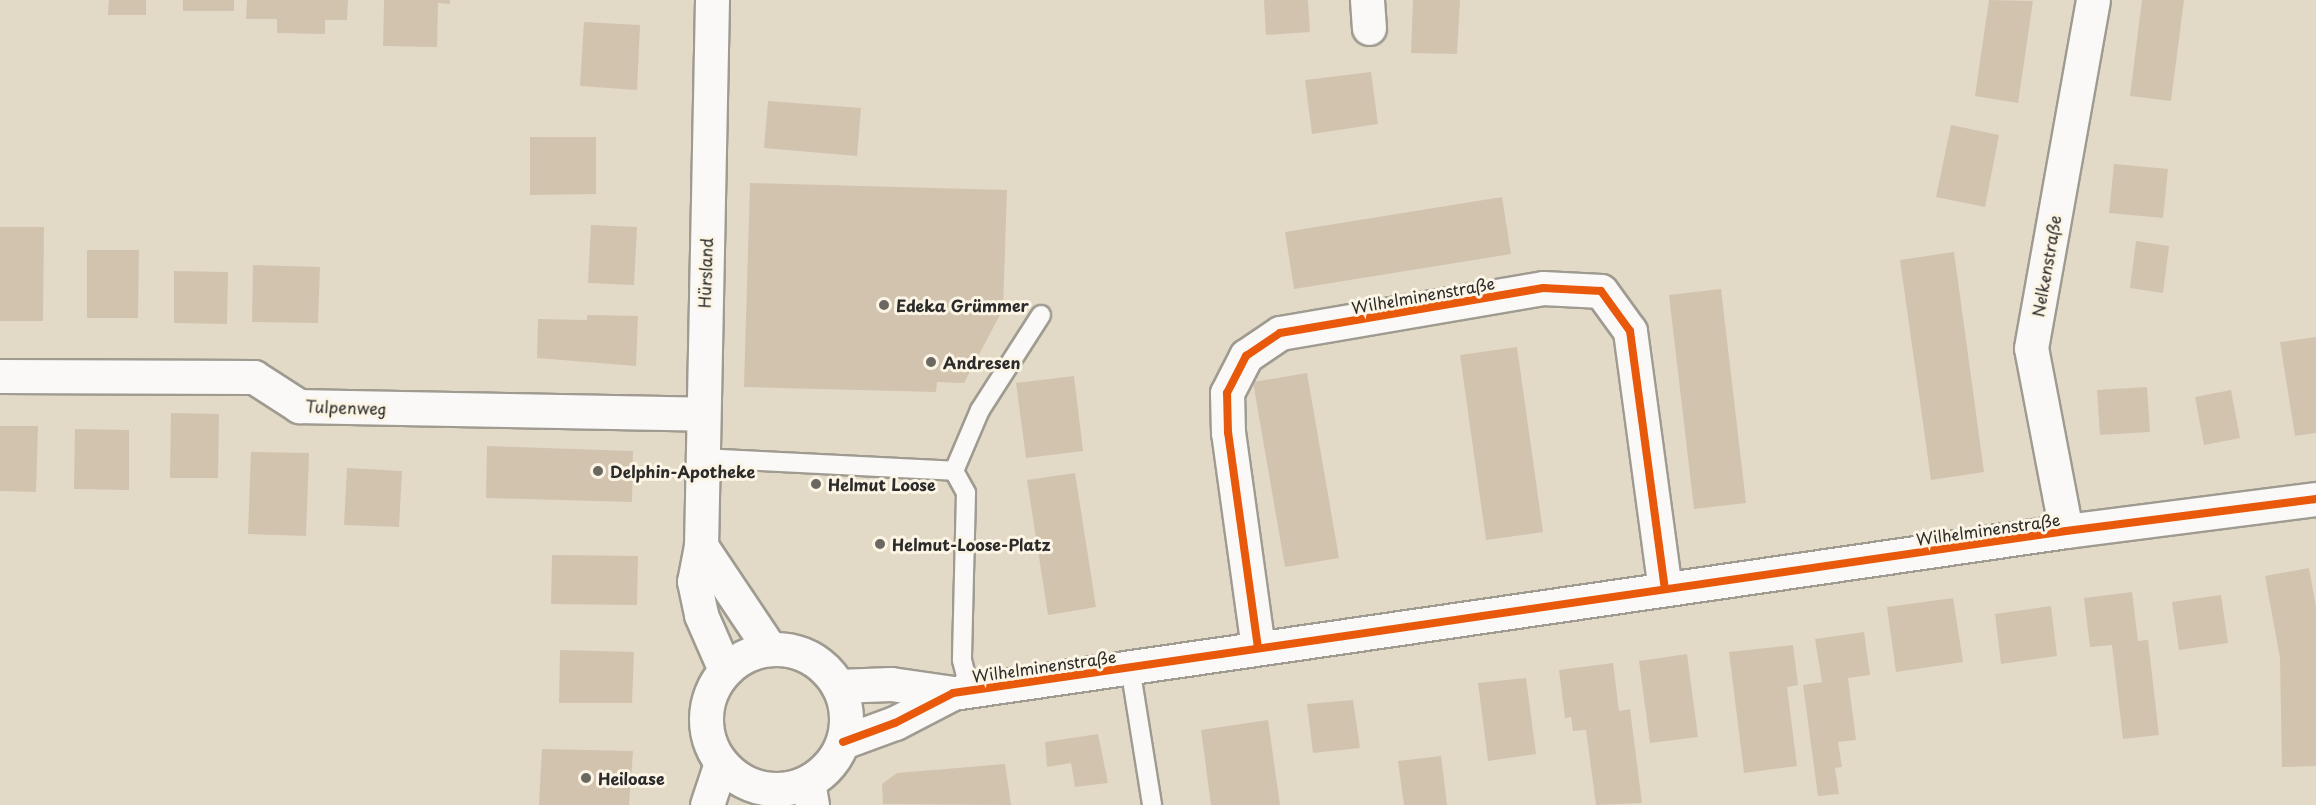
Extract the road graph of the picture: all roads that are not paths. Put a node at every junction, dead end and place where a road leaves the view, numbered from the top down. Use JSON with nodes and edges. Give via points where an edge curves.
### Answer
{"nodes":[{"id":1,"x":712,"y":0,"type":"edge"},
{"id":2,"x":2093,"y":0,"type":"edge"},
{"id":3,"x":1041,"y":315,"type":"dead end"},
{"id":4,"x":0,"y":376,"type":"edge"},
{"id":5,"x":701,"y":414,"type":"junction"},
{"id":6,"x":701,"y":458,"type":"junction"},
{"id":7,"x":954,"y":471,"type":"junction"},
{"id":8,"x":2316,"y":499,"type":"edge"},
{"id":9,"x":2066,"y":531,"type":"junction"},
{"id":10,"x":701,"y":546,"type":"junction"},
{"id":11,"x":1665,"y":590,"type":"junction"},
{"id":12,"x":1258,"y":648,"type":"junction"},
{"id":13,"x":770,"y":649,"type":"junction"},
{"id":14,"x":1130,"y":667,"type":"junction"},
{"id":15,"x":725,"y":670,"type":"junction"},
{"id":16,"x":838,"y":686,"type":"junction"},
{"id":17,"x":961,"y":692,"type":"junction"},
{"id":18,"x":843,"y":742,"type":"junction"},
{"id":19,"x":721,"y":764,"type":"junction"},
{"id":20,"x":810,"y":794,"type":"edge"},
{"id":21,"x":758,"y":796,"type":"edge"},
{"id":22,"x":707,"y":805,"type":"edge"},
{"id":23,"x":1152,"y":805,"type":"edge"}],
"edges":[{"from":1,"to":5,"type":"street","name":"Hürsland"},
{"from":2,"to":9,"type":"street","name":"Nelkenstraße","via":[[2031,348]]},
{"from":3,"to":7,"type":"lane","via":[[980,410]]},
{"from":4,"to":5,"type":"street","name":"Tulpenweg","via":[[254,377],[299,406]]},
{"from":5,"to":6,"type":"street","name":"Hürsland"},
{"from":6,"to":7,"type":"lane"},
{"from":6,"to":10,"type":"street","name":"Hürsland"},
{"from":7,"to":17,"type":"lane","name":"Wilhelminenstraße","via":[[966,493]]},
{"from":8,"to":9,"type":"street","name":"Wilhelminenstraße"},
{"from":9,"to":11,"type":"street","name":"Wilhelminenstraße"},
{"from":10,"to":13,"type":"street"},
{"from":10,"to":15,"type":"street","name":"Hürsland","via":[[694,581],[701,615]]},
{"from":11,"to":12,"type":"street","name":"Wilhelminenstraße"},
{"from":11,"to":12,"type":"street","name":"Wilhelminenstraße","via":[[1630,331],[1601,291],[1543,288],[1280,333],[1246,356],[1227,393],[1228,433]]},
{"from":12,"to":14,"type":"street","name":"Wilhelminenstraße"},
{"from":13,"to":15,"type":"street","via":[[754,652]]},
{"from":13,"to":16,"type":"street","via":[[810,658]]},
{"from":14,"to":17,"type":"street","name":"Wilhelminenstraße"},
{"from":14,"to":23,"type":"lane","name":"Wilhelminenstraße"},
{"from":15,"to":19,"type":"street","via":[[712,691],[705,716],[707,733]]},
{"from":16,"to":17,"type":"street","name":"Wilhelminenstraße","via":[[891,684]]},
{"from":16,"to":18,"type":"street","via":[[845,704]]},
{"from":17,"to":18,"type":"street","name":"Wilhelminenstraße"},
{"from":18,"to":20,"type":"street"},
{"from":19,"to":21,"type":"street"},
{"from":19,"to":22,"type":"street"},
{"from":20,"to":21,"type":"street","via":[[785,789]]}]}
